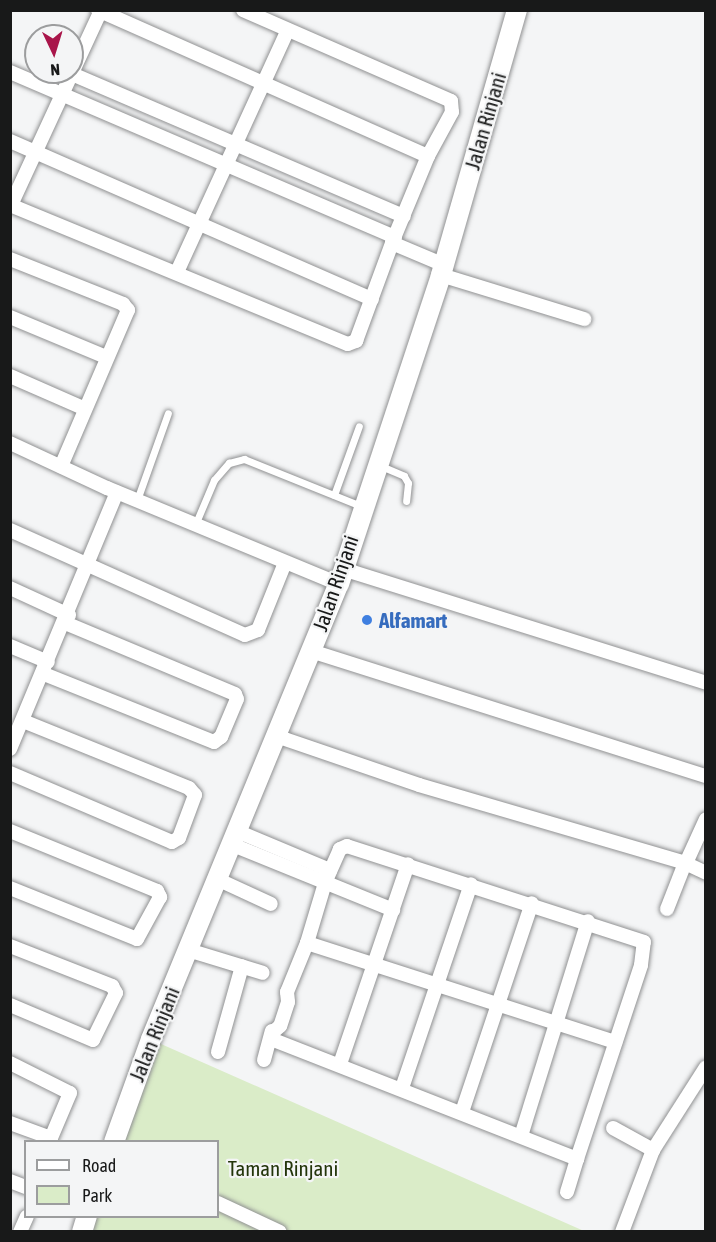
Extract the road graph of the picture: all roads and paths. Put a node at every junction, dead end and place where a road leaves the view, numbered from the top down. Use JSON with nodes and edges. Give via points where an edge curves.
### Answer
{"nodes":[{"id":1,"x":243,"y":10,"type":"edge"},
{"id":2,"x":517,"y":10,"type":"edge"},
{"id":3,"x":100,"y":11,"type":"edge"},
{"id":4,"x":288,"y":30,"type":"junction"},
{"id":5,"x":84,"y":47,"type":"edge"},
{"id":6,"x":10,"y":72,"type":"edge"},
{"id":7,"x":84,"y":79,"type":"edge"},
{"id":8,"x":264,"y":83,"type":"junction"},
{"id":9,"x":67,"y":84,"type":"edge"},
{"id":10,"x":62,"y":96,"type":"junction"},
{"id":11,"x":10,"y":141,"type":"edge"},
{"id":12,"x":236,"y":146,"type":"junction"},
{"id":13,"x":36,"y":152,"type":"junction"},
{"id":14,"x":428,"y":156,"type":"junction"},
{"id":15,"x":227,"y":167,"type":"junction"},
{"id":16,"x":11,"y":205,"type":"edge"},
{"id":17,"x":404,"y":216,"type":"junction"},
{"id":18,"x":201,"y":224,"type":"junction"},
{"id":19,"x":393,"y":240,"type":"junction"},
{"id":20,"x":10,"y":260,"type":"edge"},
{"id":21,"x":442,"y":270,"type":"junction"},
{"id":22,"x":177,"y":272,"type":"junction"},
{"id":23,"x":372,"y":298,"type":"junction"},
{"id":24,"x":10,"y":317,"type":"edge"},
{"id":25,"x":584,"y":319,"type":"dead end"},
{"id":26,"x":106,"y":357,"type":"junction"},
{"id":27,"x":10,"y":376,"type":"edge"},
{"id":28,"x":85,"y":409,"type":"junction"},
{"id":29,"x":168,"y":413,"type":"dead end"},
{"id":30,"x":359,"y":426,"type":"dead end"},
{"id":31,"x":10,"y":443,"type":"edge"},
{"id":32,"x":376,"y":464,"type":"junction"},
{"id":33,"x":61,"y":466,"type":"junction"},
{"id":34,"x":117,"y":492,"type":"junction"},
{"id":35,"x":334,"y":495,"type":"junction"},
{"id":36,"x":137,"y":500,"type":"junction"},
{"id":37,"x":406,"y":501,"type":"dead end"},
{"id":38,"x":361,"y":506,"type":"junction"},
{"id":39,"x":195,"y":525,"type":"junction"},
{"id":40,"x":10,"y":530,"type":"edge"},
{"id":41,"x":285,"y":563,"type":"junction"},
{"id":42,"x":86,"y":566,"type":"junction"},
{"id":43,"x":341,"y":577,"type":"junction"},
{"id":44,"x":10,"y":588,"type":"edge"},
{"id":45,"x":67,"y":619,"type":"junction"},
{"id":46,"x":10,"y":646,"type":"edge"},
{"id":47,"x":311,"y":651,"type":"junction"},
{"id":48,"x":46,"y":668,"type":"junction"},
{"id":49,"x":705,"y":683,"type":"edge"},
{"id":50,"x":10,"y":711,"type":"edge"},
{"id":51,"x":23,"y":719,"type":"junction"},
{"id":52,"x":276,"y":736,"type":"junction"},
{"id":53,"x":10,"y":749,"type":"edge"},
{"id":54,"x":10,"y":773,"type":"edge"},
{"id":55,"x":705,"y":776,"type":"edge"},
{"id":56,"x":705,"y":819,"type":"edge"},
{"id":57,"x":10,"y":831,"type":"edge"},
{"id":58,"x":236,"y":838,"type":"junction"},
{"id":59,"x":686,"y":863,"type":"junction"},
{"id":60,"x":408,"y":864,"type":"junction"},
{"id":61,"x":705,"y":873,"type":"edge"},
{"id":62,"x":328,"y":876,"type":"junction"},
{"id":63,"x":219,"y":880,"type":"junction"},
{"id":64,"x":471,"y":884,"type":"junction"},
{"id":65,"x":10,"y":888,"type":"edge"},
{"id":66,"x":532,"y":903,"type":"junction"},
{"id":67,"x":271,"y":904,"type":"dead end"},
{"id":68,"x":667,"y":909,"type":"dead end"},
{"id":69,"x":393,"y":910,"type":"junction"},
{"id":70,"x":588,"y":921,"type":"junction"},
{"id":71,"x":307,"y":943,"type":"junction"},
{"id":72,"x":10,"y":946,"type":"edge"},
{"id":73,"x":188,"y":950,"type":"junction"},
{"id":74,"x":375,"y":965,"type":"junction"},
{"id":75,"x":242,"y":966,"type":"junction"},
{"id":76,"x":263,"y":973,"type":"dead end"},
{"id":77,"x":436,"y":986,"type":"junction"},
{"id":78,"x":10,"y":1005,"type":"edge"},
{"id":79,"x":498,"y":1006,"type":"junction"},
{"id":80,"x":555,"y":1025,"type":"junction"},
{"id":81,"x":272,"y":1036,"type":"junction"},
{"id":82,"x":615,"y":1042,"type":"junction"},
{"id":83,"x":218,"y":1052,"type":"dead end"},
{"id":84,"x":264,"y":1060,"type":"dead end"},
{"id":85,"x":10,"y":1063,"type":"edge"},
{"id":86,"x":340,"y":1064,"type":"junction"},
{"id":87,"x":705,"y":1066,"type":"edge"},
{"id":88,"x":402,"y":1088,"type":"junction"},
{"id":89,"x":462,"y":1112,"type":"junction"},
{"id":90,"x":10,"y":1123,"type":"edge"},
{"id":91,"x":613,"y":1128,"type":"dead end"},
{"id":92,"x":522,"y":1136,"type":"junction"},
{"id":93,"x":115,"y":1140,"type":"edge"},
{"id":94,"x":653,"y":1150,"type":"junction"},
{"id":95,"x":577,"y":1159,"type":"junction"},
{"id":96,"x":567,"y":1192,"type":"dead end"},
{"id":97,"x":219,"y":1203,"type":"edge"},
{"id":98,"x":26,"y":1218,"type":"edge"},
{"id":99,"x":20,"y":1232,"type":"edge"},
{"id":100,"x":280,"y":1232,"type":"edge"},
{"id":101,"x":622,"y":1232,"type":"edge"}],
"edges":[{"from":1,"to":4,"type":"street"},
{"from":2,"to":21,"type":"street","name":"Jalan Rinjani"},
{"from":3,"to":5,"type":"street"},
{"from":3,"to":8,"type":"street"},
{"from":4,"to":8,"type":"street"},
{"from":4,"to":14,"type":"street","via":[[451,100],[452,112]]},
{"from":6,"to":10,"type":"street"},
{"from":7,"to":12,"type":"street"},
{"from":8,"to":12,"type":"street"},
{"from":8,"to":14,"type":"street"},
{"from":9,"to":10,"type":"street"},
{"from":10,"to":13,"type":"street"},
{"from":10,"to":15,"type":"street"},
{"from":11,"to":13,"type":"street"},
{"from":12,"to":15,"type":"street"},
{"from":12,"to":17,"type":"street"},
{"from":13,"to":16,"type":"street"},
{"from":13,"to":18,"type":"street"},
{"from":14,"to":17,"type":"street"},
{"from":15,"to":18,"type":"street"},
{"from":15,"to":19,"type":"street"},
{"from":16,"to":22,"type":"street"},
{"from":17,"to":19,"type":"street"},
{"from":18,"to":22,"type":"street"},
{"from":18,"to":23,"type":"street"},
{"from":19,"to":21,"type":"street"},
{"from":19,"to":23,"type":"street"},
{"from":20,"to":26,"type":"street","via":[[126,306],[127,316]]},
{"from":21,"to":25,"type":"street"},
{"from":21,"to":32,"type":"street","name":"Jalan Rinjani"},
{"from":22,"to":23,"type":"street","via":[[341,343],[356,341]]},
{"from":24,"to":26,"type":"street"},
{"from":26,"to":28,"type":"street"},
{"from":27,"to":28,"type":"street"},
{"from":28,"to":33,"type":"street"},
{"from":29,"to":36,"type":"lane"},
{"from":30,"to":35,"type":"lane"},
{"from":31,"to":33,"type":"street"},
{"from":32,"to":37,"type":"lane","via":[[405,476]]},
{"from":32,"to":38,"type":"street","name":"Jalan Rinjani"},
{"from":33,"to":34,"type":"street"},
{"from":34,"to":36,"type":"street"},
{"from":34,"to":42,"type":"street"},
{"from":35,"to":38,"type":"lane"},
{"from":35,"to":39,"type":"lane","via":[[244,459],[229,463],[214,480]]},
{"from":36,"to":39,"type":"street"},
{"from":38,"to":43,"type":"street","name":"Jalan Rinjani"},
{"from":39,"to":41,"type":"street"},
{"from":40,"to":42,"type":"street"},
{"from":41,"to":42,"type":"street","via":[[258,630],[252,635]]},
{"from":41,"to":43,"type":"street"},
{"from":42,"to":45,"type":"street"},
{"from":43,"to":47,"type":"street","name":"Jalan Rinjani"},
{"from":43,"to":49,"type":"street"},
{"from":44,"to":45,"type":"street"},
{"from":45,"to":48,"type":"street"},
{"from":45,"to":48,"type":"street","via":[[235,694],[237,699],[221,737],[214,742]]},
{"from":46,"to":48,"type":"street"},
{"from":47,"to":52,"type":"street","name":"Jalan Rinjani"},
{"from":47,"to":55,"type":"street"},
{"from":48,"to":51,"type":"street"},
{"from":50,"to":51,"type":"street"},
{"from":51,"to":53,"type":"street"},
{"from":51,"to":54,"type":"street","via":[[189,788],[195,795],[179,838],[172,842]]},
{"from":52,"to":58,"type":"street","name":"Jalan Rinjani"},
{"from":52,"to":59,"type":"street","via":[[419,785]]},
{"from":56,"to":59,"type":"street"},
{"from":57,"to":65,"type":"street","via":[[157,891],[160,897],[137,939]]},
{"from":58,"to":62,"type":"street"},
{"from":58,"to":63,"type":"street","name":"Jalan Rinjani"},
{"from":59,"to":61,"type":"street"},
{"from":59,"to":68,"type":"street"},
{"from":60,"to":62,"type":"street","via":[[347,846],[340,849]]},
{"from":60,"to":64,"type":"street"},
{"from":60,"to":69,"type":"street"},
{"from":62,"to":69,"type":"street"},
{"from":62,"to":71,"type":"street"},
{"from":63,"to":67,"type":"street"},
{"from":63,"to":73,"type":"street","name":"Jalan Rinjani"},
{"from":64,"to":66,"type":"street"},
{"from":64,"to":77,"type":"street"},
{"from":66,"to":70,"type":"street"},
{"from":66,"to":79,"type":"street"},
{"from":69,"to":74,"type":"street"},
{"from":70,"to":80,"type":"street"},
{"from":70,"to":82,"type":"street","via":[[644,942],[641,965]]},
{"from":71,"to":74,"type":"street"},
{"from":71,"to":81,"type":"street","via":[[287,992],[285,1010]]},
{"from":72,"to":78,"type":"street","via":[[112,986],[116,993],[93,1040]]},
{"from":73,"to":75,"type":"street"},
{"from":73,"to":93,"type":"street","name":"Jalan Rinjani"},
{"from":74,"to":77,"type":"street"},
{"from":74,"to":86,"type":"street"},
{"from":75,"to":76,"type":"street"},
{"from":75,"to":83,"type":"street"},
{"from":77,"to":79,"type":"street"},
{"from":77,"to":88,"type":"street"},
{"from":79,"to":80,"type":"street"},
{"from":79,"to":89,"type":"street"},
{"from":80,"to":82,"type":"street"},
{"from":80,"to":92,"type":"street"},
{"from":81,"to":84,"type":"street"},
{"from":81,"to":86,"type":"street"},
{"from":82,"to":95,"type":"street"},
{"from":85,"to":90,"type":"street","via":[[70,1093],[51,1138]]},
{"from":86,"to":88,"type":"street"},
{"from":87,"to":94,"type":"street"},
{"from":88,"to":89,"type":"street"},
{"from":89,"to":92,"type":"street"},
{"from":91,"to":94,"type":"street"},
{"from":92,"to":95,"type":"street"},
{"from":94,"to":101,"type":"street"},
{"from":95,"to":96,"type":"street"},
{"from":97,"to":100,"type":"street"},
{"from":98,"to":99,"type":"street"}]}
